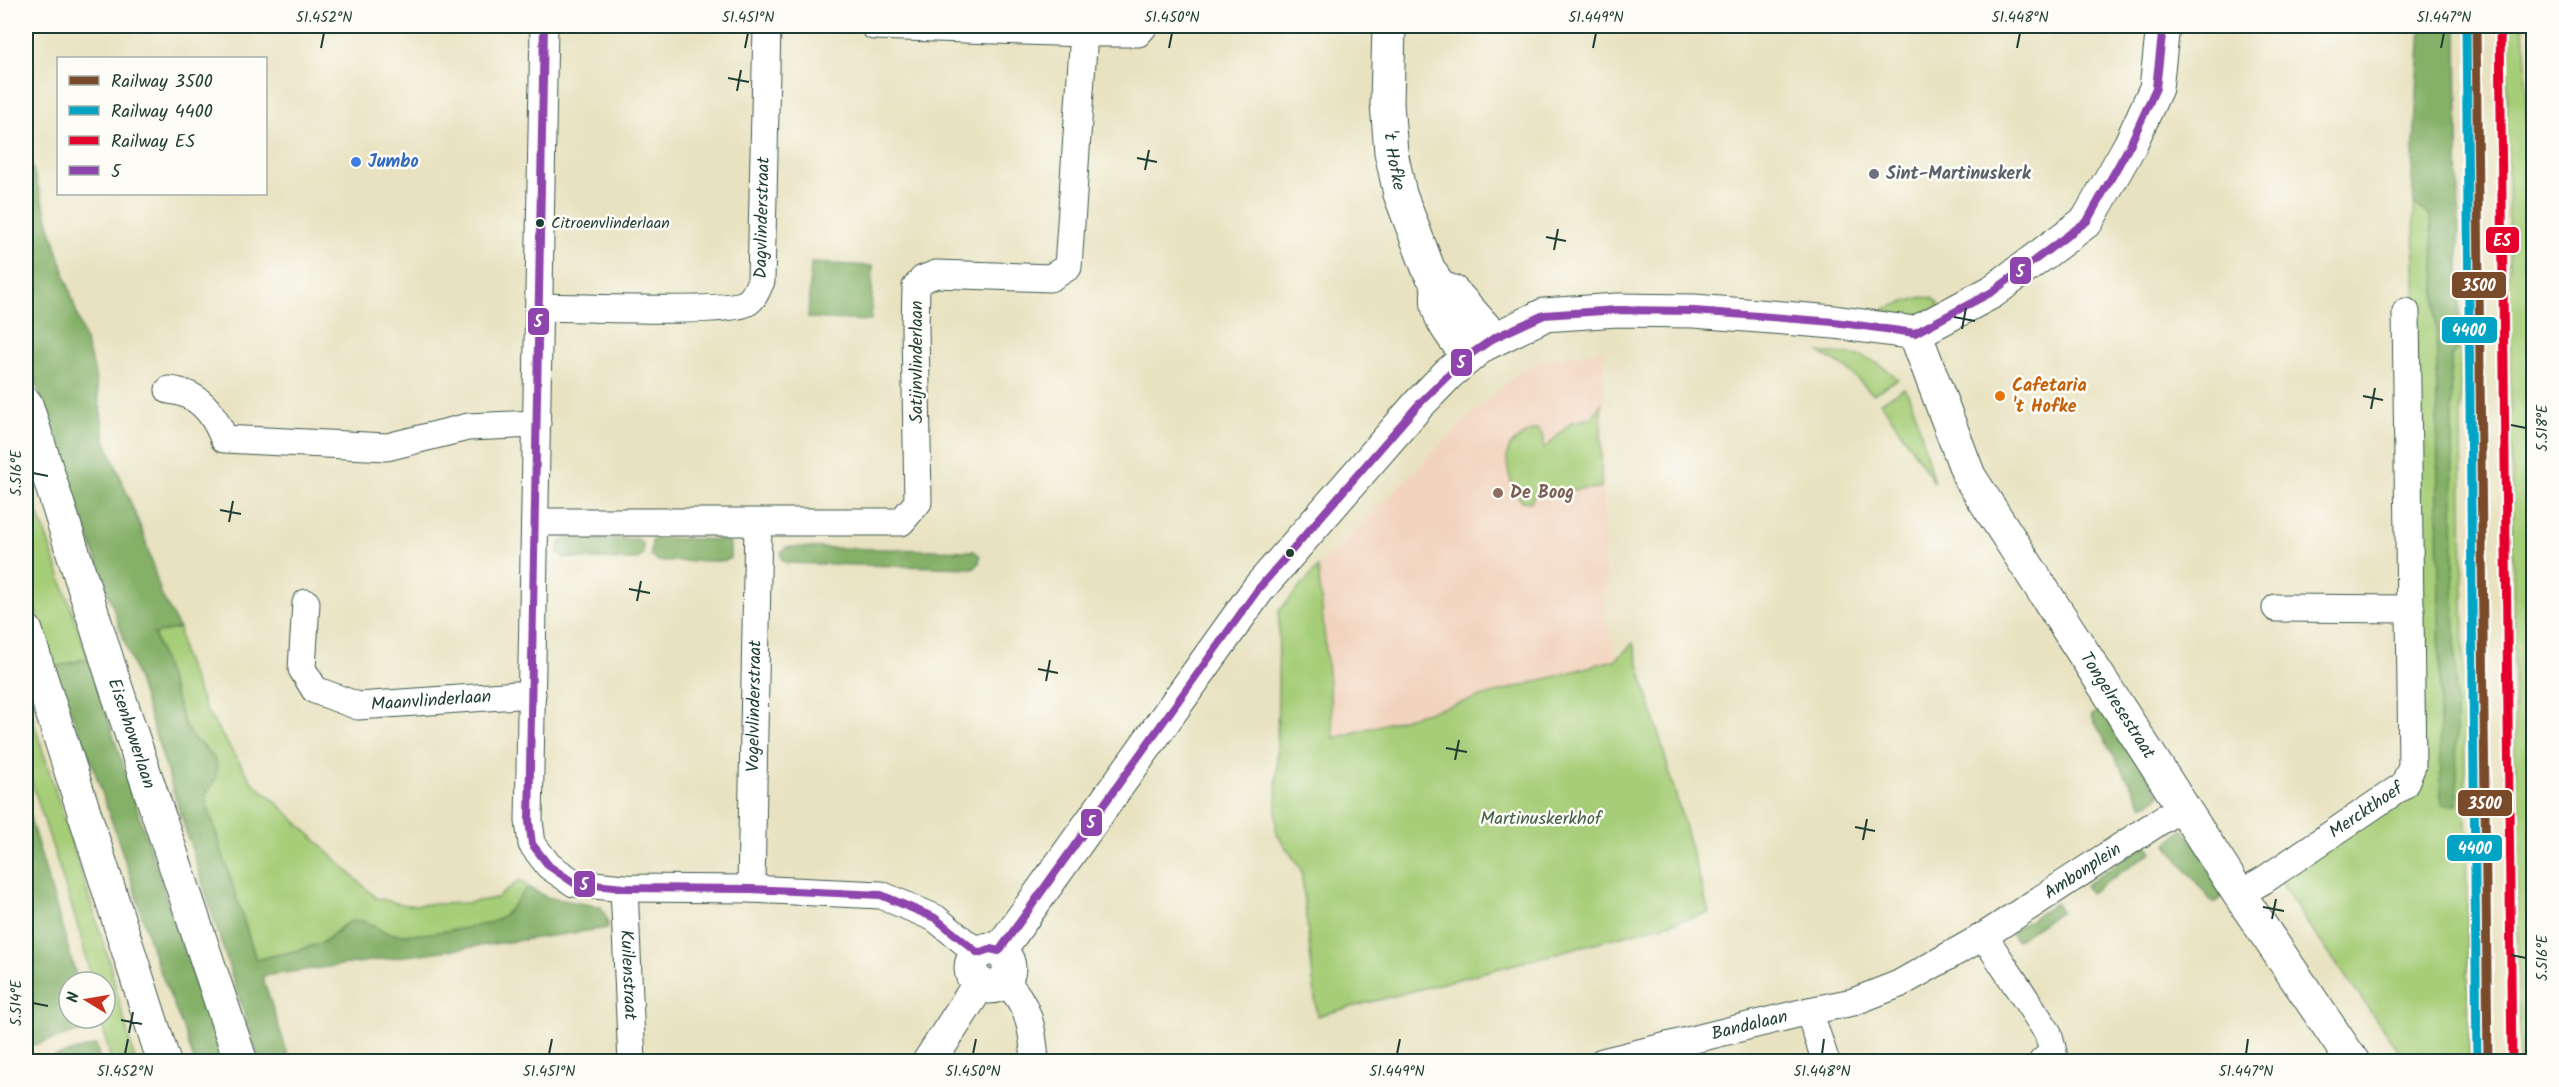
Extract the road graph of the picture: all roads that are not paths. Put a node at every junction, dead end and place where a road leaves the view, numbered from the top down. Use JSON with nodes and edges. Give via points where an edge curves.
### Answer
{"nodes":[{"id":1,"x":544,"y":26,"type":"edge"},
{"id":2,"x":767,"y":26,"type":"edge"},
{"id":3,"x":874,"y":26,"type":"edge"},
{"id":4,"x":933,"y":26,"type":"edge"},
{"id":5,"x":1144,"y":26,"type":"edge"},
{"id":6,"x":1389,"y":26,"type":"edge"},
{"id":7,"x":2163,"y":26,"type":"edge"},
{"id":8,"x":1084,"y":33,"type":"junction"},
{"id":9,"x":539,"y":307,"type":"junction"},
{"id":10,"x":2406,"y":312,"type":"dead end"},
{"id":11,"x":1915,"y":333,"type":"junction"},
{"id":12,"x":1481,"y":347,"type":"junction"},
{"id":13,"x":169,"y":390,"type":"dead end"},
{"id":14,"x":26,"y":404,"type":"edge"},
{"id":15,"x":537,"y":424,"type":"junction"},
{"id":16,"x":535,"y":522,"type":"junction"},
{"id":17,"x":758,"y":523,"type":"junction"},
{"id":18,"x":306,"y":603,"type":"dead end"},
{"id":19,"x":2276,"y":608,"type":"dead end"},
{"id":20,"x":2411,"y":609,"type":"junction"},
{"id":21,"x":26,"y":631,"type":"edge"},
{"id":22,"x":532,"y":694,"type":"junction"},
{"id":23,"x":2183,"y":806,"type":"junction"},
{"id":24,"x":624,"y":888,"type":"junction"},
{"id":25,"x":751,"y":889,"type":"junction"},
{"id":26,"x":2239,"y":894,"type":"junction"},
{"id":27,"x":1984,"y":936,"type":"junction"},
{"id":28,"x":990,"y":967,"type":"junction"},
{"id":29,"x":1809,"y":1011,"type":"junction"},
{"id":30,"x":2347,"y":1059,"type":"edge"},
{"id":31,"x":164,"y":1062,"type":"edge"},
{"id":32,"x":241,"y":1062,"type":"edge"},
{"id":33,"x":632,"y":1062,"type":"edge"},
{"id":34,"x":929,"y":1062,"type":"edge"},
{"id":35,"x":1035,"y":1062,"type":"edge"},
{"id":36,"x":1602,"y":1062,"type":"edge"},
{"id":37,"x":1826,"y":1062,"type":"edge"},
{"id":38,"x":2042,"y":1062,"type":"edge"}],
"edges":[{"from":1,"to":9,"type":"street"},
{"from":2,"to":9,"type":"street","name":"Dagvlinderstraat","via":[[762,269],[754,296],[745,304],[711,308]]},
{"from":3,"to":4,"type":"street"},
{"from":4,"to":8,"type":"street"},
{"from":5,"to":8,"type":"street","via":[[1138,33]]},
{"from":6,"to":12,"type":"main road","name":"'t Hofke","via":[[1387,103],[1391,153],[1400,195],[1428,268],[1439,287],[1453,292]]},
{"from":7,"to":11,"type":"main road","via":[[2156,88],[2130,145],[2087,221],[1992,292]]},
{"from":8,"to":17,"type":"street","name":"Satijnvlinderlaan","via":[[1068,267],[1050,278],[936,274],[916,287],[918,502],[901,522]]},
{"from":9,"to":15,"type":"street"},
{"from":10,"to":20,"type":"street","name":"Merckthoef"},
{"from":11,"to":12,"type":"main road","via":[[1694,311],[1617,310],[1544,315]]},
{"from":11,"to":23,"type":"main road","name":"Tongelresestraat","via":[[1969,476]]},
{"from":12,"to":28,"type":"main road","via":[[1419,405],[1259,588]]},
{"from":13,"to":15,"type":"street","via":[[180,391],[205,405],[217,420],[224,439],[387,447],[468,428]]},
{"from":14,"to":32,"type":"main road","name":"Eisenhowerlaan"},
{"from":15,"to":16,"type":"street"},
{"from":16,"to":17,"type":"street","name":"Satijnvlinderlaan"},
{"from":16,"to":22,"type":"street"},
{"from":17,"to":25,"type":"street","name":"Vogelvlinderstraat"},
{"from":18,"to":22,"type":"street","name":"Maanvlinderlaan","via":[[302,669],[315,690],[358,706]]},
{"from":19,"to":20,"type":"street"},
{"from":20,"to":26,"type":"street","name":"Merckthoef","via":[[2412,766],[2404,785]]},
{"from":21,"to":31,"type":"main road"},
{"from":22,"to":24,"type":"street","via":[[532,844],[549,866],[574,883]]},
{"from":23,"to":26,"type":"main road","name":"Tongelresestraat"},
{"from":23,"to":27,"type":"street","name":"Ambonplein"},
{"from":24,"to":25,"type":"street"},
{"from":24,"to":33,"type":"street","name":"Kuilenstraat"},
{"from":25,"to":28,"type":"street","via":[[881,896],[935,918]]},
{"from":26,"to":30,"type":"main road","name":"Tongelresestraat"},
{"from":27,"to":29,"type":"street","name":"Ambonplein","via":[[1899,984],[1853,1002]]},
{"from":27,"to":38,"type":"street","via":[[2048,1033],[2053,1052]]},
{"from":28,"to":34,"type":"main road"},
{"from":28,"to":35,"type":"street","via":[[1020,999],[1034,1030]]},
{"from":29,"to":36,"type":"street","name":"Bandalaan"},
{"from":29,"to":37,"type":"street","name":"Bandalaan"}]}
